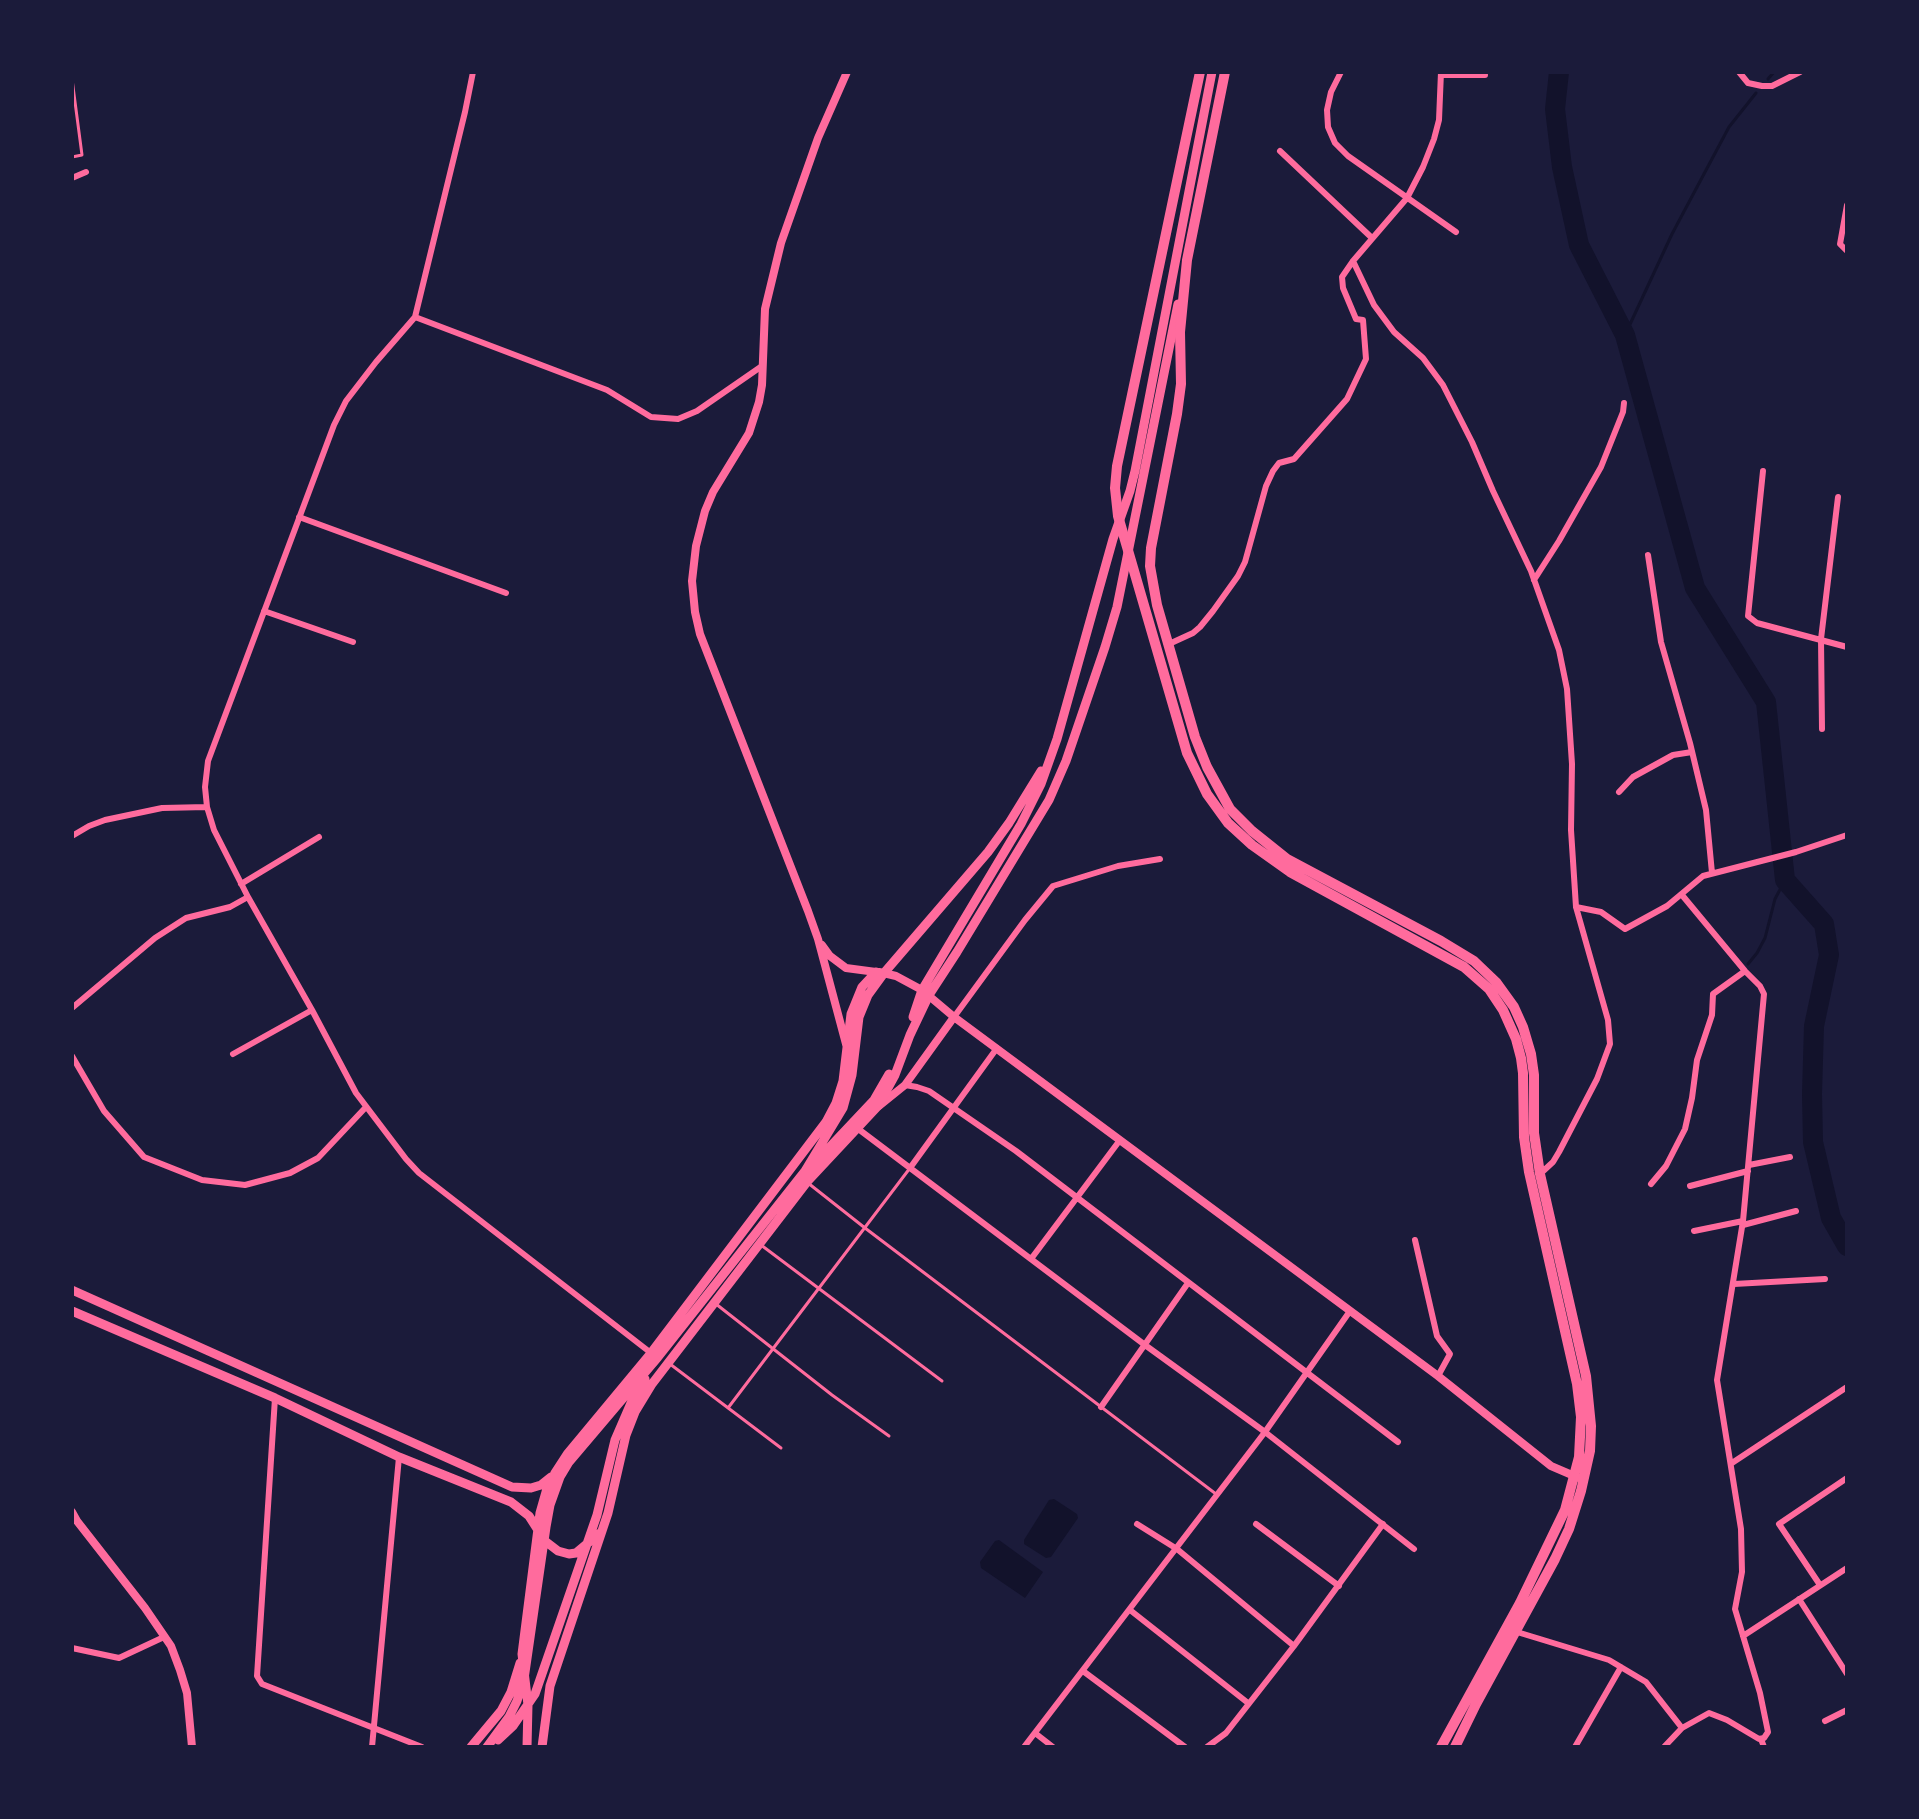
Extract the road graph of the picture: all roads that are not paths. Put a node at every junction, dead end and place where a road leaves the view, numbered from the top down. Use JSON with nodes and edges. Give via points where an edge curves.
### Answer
{"nodes":[{"id":1,"x":473,"y":72,"type":"edge"},
{"id":2,"x":847,"y":72,"type":"edge"},
{"id":3,"x":1198,"y":72,"type":"edge"},
{"id":4,"x":1212,"y":72,"type":"edge"},
{"id":5,"x":1225,"y":72,"type":"edge"},
{"id":6,"x":1341,"y":72,"type":"edge"},
{"id":7,"x":1739,"y":72,"type":"edge"},
{"id":8,"x":1800,"y":72,"type":"edge"},
{"id":9,"x":1441,"y":74,"type":"edge"},
{"id":10,"x":1485,"y":75,"type":"dead end"},
{"id":11,"x":72,"y":79,"type":"edge"},
{"id":12,"x":1280,"y":151,"type":"dead end"},
{"id":13,"x":72,"y":157,"type":"edge"},
{"id":14,"x":86,"y":172,"type":"dead end"},
{"id":15,"x":72,"y":178,"type":"edge"},
{"id":16,"x":1407,"y":198,"type":"junction"},
{"id":17,"x":1847,"y":205,"type":"edge"},
{"id":18,"x":1456,"y":232,"type":"dead end"},
{"id":19,"x":1372,"y":238,"type":"junction"},
{"id":20,"x":1847,"y":251,"type":"edge"},
{"id":21,"x":1187,"y":260,"type":"junction"},
{"id":22,"x":1353,"y":261,"type":"junction"},
{"id":23,"x":415,"y":317,"type":"junction"},
{"id":24,"x":762,"y":366,"type":"junction"},
{"id":25,"x":1624,"y":403,"type":"dead end"},
{"id":26,"x":1762,"y":471,"type":"dead end"},
{"id":27,"x":1838,"y":497,"type":"dead end"},
{"id":28,"x":299,"y":517,"type":"junction"},
{"id":29,"x":1647,"y":555,"type":"dead end"},
{"id":30,"x":1534,"y":580,"type":"junction"},
{"id":31,"x":506,"y":592,"type":"dead end"},
{"id":32,"x":264,"y":611,"type":"junction"},
{"id":33,"x":1821,"y":639,"type":"junction"},
{"id":34,"x":352,"y":642,"type":"dead end"},
{"id":35,"x":1169,"y":644,"type":"junction"},
{"id":36,"x":1847,"y":646,"type":"edge"},
{"id":37,"x":1822,"y":729,"type":"dead end"},
{"id":38,"x":1057,"y":739,"type":"junction"},
{"id":39,"x":1692,"y":752,"type":"junction"},
{"id":40,"x":1619,"y":792,"type":"dead end"},
{"id":41,"x":207,"y":807,"type":"junction"},
{"id":42,"x":1847,"y":835,"type":"edge"},
{"id":43,"x":72,"y":836,"type":"edge"},
{"id":44,"x":319,"y":837,"type":"dead end"},
{"id":45,"x":1160,"y":859,"type":"dead end"},
{"id":46,"x":1712,"y":873,"type":"junction"},
{"id":47,"x":241,"y":884,"type":"junction"},
{"id":48,"x":1682,"y":895,"type":"junction"},
{"id":49,"x":248,"y":897,"type":"junction"},
{"id":50,"x":1576,"y":907,"type":"junction"},
{"id":51,"x":818,"y":939,"type":"junction"},
{"id":52,"x":1745,"y":971,"type":"junction"},
{"id":53,"x":880,"y":973,"type":"junction"},
{"id":54,"x":926,"y":992,"type":"junction"},
{"id":55,"x":72,"y":1008,"type":"edge"},
{"id":56,"x":312,"y":1010,"type":"junction"},
{"id":57,"x":954,"y":1017,"type":"junction"},
{"id":58,"x":997,"y":1048,"type":"junction"},
{"id":59,"x":847,"y":1050,"type":"junction"},
{"id":60,"x":233,"y":1054,"type":"dead end"},
{"id":61,"x":72,"y":1056,"type":"edge"},
{"id":62,"x":905,"y":1085,"type":"junction"},
{"id":63,"x":878,"y":1106,"type":"junction"},
{"id":64,"x":366,"y":1107,"type":"junction"},
{"id":65,"x":954,"y":1108,"type":"junction"},
{"id":66,"x":857,"y":1128,"type":"junction"},
{"id":67,"x":1120,"y":1140,"type":"junction"},
{"id":68,"x":1790,"y":1157,"type":"dead end"},
{"id":69,"x":910,"y":1168,"type":"junction"},
{"id":70,"x":1749,"y":1168,"type":"junction"},
{"id":71,"x":805,"y":1171,"type":"junction"},
{"id":72,"x":1540,"y":1174,"type":"junction"},
{"id":73,"x":807,"y":1182,"type":"junction"},
{"id":74,"x":1651,"y":1184,"type":"dead end"},
{"id":75,"x":1690,"y":1186,"type":"dead end"},
{"id":76,"x":1076,"y":1197,"type":"junction"},
{"id":77,"x":1796,"y":1211,"type":"dead end"},
{"id":78,"x":1743,"y":1223,"type":"junction"},
{"id":79,"x":865,"y":1228,"type":"junction"},
{"id":80,"x":1694,"y":1231,"type":"dead end"},
{"id":81,"x":1415,"y":1240,"type":"dead end"},
{"id":82,"x":759,"y":1244,"type":"junction"},
{"id":83,"x":1031,"y":1259,"type":"junction"},
{"id":84,"x":1824,"y":1279,"type":"dead end"},
{"id":85,"x":1188,"y":1283,"type":"junction"},
{"id":86,"x":1734,"y":1284,"type":"junction"},
{"id":87,"x":819,"y":1288,"type":"junction"},
{"id":88,"x":72,"y":1290,"type":"edge"},
{"id":89,"x":715,"y":1303,"type":"junction"},
{"id":90,"x":72,"y":1311,"type":"edge"},
{"id":91,"x":1350,"y":1311,"type":"junction"},
{"id":92,"x":1145,"y":1345,"type":"junction"},
{"id":93,"x":773,"y":1348,"type":"junction"},
{"id":94,"x":655,"y":1355,"type":"junction"},
{"id":95,"x":668,"y":1363,"type":"junction"},
{"id":96,"x":1307,"y":1372,"type":"junction"},
{"id":97,"x":1438,"y":1376,"type":"junction"},
{"id":98,"x":942,"y":1381,"type":"dead end"},
{"id":99,"x":1847,"y":1387,"type":"edge"},
{"id":100,"x":274,"y":1398,"type":"junction"},
{"id":101,"x":1101,"y":1407,"type":"junction"},
{"id":102,"x":728,"y":1408,"type":"junction"},
{"id":103,"x":1265,"y":1432,"type":"junction"},
{"id":104,"x":889,"y":1436,"type":"dead end"},
{"id":105,"x":1398,"y":1442,"type":"dead end"},
{"id":106,"x":782,"y":1448,"type":"dead end"},
{"id":107,"x":1590,"y":1451,"type":"junction"},
{"id":108,"x":399,"y":1457,"type":"junction"},
{"id":109,"x":1732,"y":1463,"type":"junction"},
{"id":110,"x":555,"y":1473,"type":"junction"},
{"id":111,"x":1578,"y":1477,"type":"junction"},
{"id":112,"x":1847,"y":1478,"type":"edge"},
{"id":113,"x":1217,"y":1495,"type":"junction"},
{"id":114,"x":1576,"y":1507,"type":"junction"},
{"id":115,"x":72,"y":1512,"type":"edge"},
{"id":116,"x":1137,"y":1524,"type":"dead end"},
{"id":117,"x":1256,"y":1524,"type":"dead end"},
{"id":118,"x":1383,"y":1524,"type":"junction"},
{"id":119,"x":602,"y":1532,"type":"junction"},
{"id":120,"x":538,"y":1533,"type":"junction"},
{"id":121,"x":544,"y":1541,"type":"junction"},
{"id":122,"x":588,"y":1545,"type":"junction"},
{"id":123,"x":1414,"y":1548,"type":"dead end"},
{"id":124,"x":1177,"y":1549,"type":"junction"},
{"id":125,"x":1847,"y":1568,"type":"edge"},
{"id":126,"x":1820,"y":1585,"type":"junction"},
{"id":127,"x":1339,"y":1586,"type":"junction"},
{"id":128,"x":1799,"y":1599,"type":"junction"},
{"id":129,"x":1130,"y":1610,"type":"junction"},
{"id":130,"x":1517,"y":1632,"type":"junction"},
{"id":131,"x":1743,"y":1636,"type":"junction"},
{"id":132,"x":164,"y":1637,"type":"junction"},
{"id":133,"x":1294,"y":1646,"type":"junction"},
{"id":134,"x":72,"y":1648,"type":"edge"},
{"id":135,"x":522,"y":1654,"type":"junction"},
{"id":136,"x":1847,"y":1658,"type":"edge"},
{"id":137,"x":1840,"y":1662,"type":"junction"},
{"id":138,"x":1622,"y":1667,"type":"junction"},
{"id":139,"x":1083,"y":1671,"type":"junction"},
{"id":140,"x":1847,"y":1674,"type":"edge"},
{"id":141,"x":524,"y":1679,"type":"junction"},
{"id":142,"x":1248,"y":1702,"type":"junction"},
{"id":143,"x":528,"y":1705,"type":"junction"},
{"id":144,"x":1847,"y":1710,"type":"edge"},
{"id":145,"x":1825,"y":1721,"type":"dead end"},
{"id":146,"x":1682,"y":1728,"type":"junction"},
{"id":147,"x":374,"y":1729,"type":"junction"},
{"id":148,"x":1035,"y":1733,"type":"junction"},
{"id":149,"x":1761,"y":1739,"type":"junction"},
{"id":150,"x":192,"y":1747,"type":"edge"},
{"id":151,"x":372,"y":1747,"type":"edge"},
{"id":152,"x":422,"y":1747,"type":"edge"},
{"id":153,"x":471,"y":1747,"type":"edge"},
{"id":154,"x":488,"y":1747,"type":"edge"},
{"id":155,"x":527,"y":1747,"type":"edge"},
{"id":156,"x":542,"y":1747,"type":"edge"},
{"id":157,"x":1024,"y":1747,"type":"edge"},
{"id":158,"x":1053,"y":1747,"type":"edge"},
{"id":159,"x":1185,"y":1747,"type":"edge"},
{"id":160,"x":1207,"y":1747,"type":"edge"},
{"id":161,"x":1441,"y":1747,"type":"edge"},
{"id":162,"x":1455,"y":1747,"type":"edge"},
{"id":163,"x":1575,"y":1747,"type":"edge"},
{"id":164,"x":1664,"y":1747,"type":"edge"},
{"id":165,"x":1764,"y":1747,"type":"edge"}],
"edges":[{"from":1,"to":23,"type":"street"},
{"from":2,"to":24,"type":"street","via":[[818,138],[781,243],[765,309]]},
{"from":3,"to":111,"type":"highway","via":[[1117,466],[1118,516],[1190,760],[1207,794],[1228,823],[1290,872],[1464,967],[1503,1010],[1521,1058],[1529,1172],[1577,1384],[1581,1433]]},
{"from":4,"to":38,"type":"main road","via":[[1135,471]]},
{"from":5,"to":21,"type":"highway"},
{"from":6,"to":16,"type":"street","via":[[1327,110],[1329,134],[1340,150]]},
{"from":7,"to":8,"type":"street","via":[[1748,83],[1772,86]]},
{"from":9,"to":10,"type":"street"},
{"from":9,"to":16,"type":"street","via":[[1436,134]]},
{"from":11,"to":13,"type":"lane","via":[[82,155]]},
{"from":12,"to":19,"type":"street"},
{"from":14,"to":15,"type":"street"},
{"from":16,"to":18,"type":"street"},
{"from":16,"to":19,"type":"street"},
{"from":17,"to":20,"type":"street","via":[[1840,244]]},
{"from":19,"to":22,"type":"street"},
{"from":21,"to":35,"type":"highway","via":[[1180,332],[1181,384],[1150,566]]},
{"from":21,"to":54,"type":"main road","via":[[1117,608],[1066,761],[1044,808],[957,952]]},
{"from":22,"to":30,"type":"street","via":[[1374,305],[1443,385],[1480,457]]},
{"from":22,"to":35,"type":"street","via":[[1342,284],[1356,319],[1363,320],[1366,359],[1347,399],[1294,459],[1279,463],[1273,471],[1238,576],[1200,627]]},
{"from":23,"to":24,"type":"street","via":[[607,390],[651,417],[678,419],[697,411]]},
{"from":23,"to":28,"type":"street","via":[[346,401]]},
{"from":24,"to":51,"type":"street","via":[[759,402],[749,433],[713,492],[699,529],[693,597],[706,652]]},
{"from":25,"to":30,"type":"street","via":[[1601,467]]},
{"from":26,"to":33,"type":"street","via":[[1748,616],[1757,623]]},
{"from":27,"to":33,"type":"street"},
{"from":28,"to":31,"type":"street"},
{"from":28,"to":32,"type":"street"},
{"from":29,"to":39,"type":"street","via":[[1661,642]]},
{"from":30,"to":50,"type":"street","via":[[1559,650],[1568,689]]},
{"from":32,"to":34,"type":"street"},
{"from":32,"to":41,"type":"street","via":[[208,761]]},
{"from":33,"to":36,"type":"street"},
{"from":33,"to":37,"type":"street"},
{"from":35,"to":72,"type":"highway","via":[[1207,767],[1230,808],[1252,831],[1291,861],[1458,951],[1505,993],[1523,1027],[1531,1054]]},
{"from":38,"to":53,"type":"main road","via":[[1025,798],[988,852]]},
{"from":38,"to":54,"type":"main road","via":[[1021,824]]},
{"from":39,"to":40,"type":"street","via":[[1673,755],[1633,777]]},
{"from":39,"to":46,"type":"street","via":[[1706,810]]},
{"from":41,"to":43,"type":"street","via":[[162,808],[105,819]]},
{"from":41,"to":47,"type":"street"},
{"from":42,"to":46,"type":"street"},
{"from":44,"to":47,"type":"street"},
{"from":45,"to":57,"type":"street","via":[[1118,866],[1053,886]]},
{"from":46,"to":48,"type":"street"},
{"from":47,"to":49,"type":"street"},
{"from":48,"to":50,"type":"street","via":[[1625,929],[1601,912]]},
{"from":48,"to":52,"type":"street"},
{"from":49,"to":55,"type":"street","via":[[231,907],[186,918],[155,938]]},
{"from":49,"to":56,"type":"street"},
{"from":50,"to":72,"type":"street","via":[[1608,1020],[1610,1044],[1597,1079],[1559,1152]]},
{"from":51,"to":53,"type":"street","via":[[830,956],[846,968]]},
{"from":51,"to":59,"type":"street"},
{"from":52,"to":70,"type":"street","via":[[1764,994]]},
{"from":52,"to":74,"type":"street","via":[[1713,994],[1712,1016],[1697,1060],[1685,1129]]},
{"from":53,"to":54,"type":"main road","via":[[908,981]]},
{"from":53,"to":59,"type":"main road","via":[[868,979],[857,997]]},
{"from":53,"to":71,"type":"main road","via":[[862,1006],[843,1108]]},
{"from":54,"to":57,"type":"main road"},
{"from":54,"to":63,"type":"main road","via":[[895,1075]]},
{"from":54,"to":71,"type":"main road","via":[[874,1100]]},
{"from":56,"to":60,"type":"street"},
{"from":56,"to":64,"type":"street"},
{"from":57,"to":58,"type":"main road"},
{"from":57,"to":62,"type":"main road"},
{"from":58,"to":65,"type":"street"},
{"from":58,"to":67,"type":"main road"},
{"from":59,"to":94,"type":"main road","via":[[843,1081],[826,1122]]},
{"from":61,"to":64,"type":"street","via":[[104,1111],[144,1157],[202,1180],[245,1185],[290,1173],[318,1158]]},
{"from":62,"to":63,"type":"main road"},
{"from":62,"to":65,"type":"street","via":[[929,1091]]},
{"from":63,"to":66,"type":"main road"},
{"from":64,"to":94,"type":"street","via":[[419,1173]]},
{"from":65,"to":69,"type":"street"},
{"from":65,"to":76,"type":"street"},
{"from":66,"to":69,"type":"street"},
{"from":66,"to":73,"type":"main road"},
{"from":67,"to":76,"type":"street"},
{"from":67,"to":91,"type":"main road"},
{"from":68,"to":70,"type":"street"},
{"from":69,"to":79,"type":"lane"},
{"from":69,"to":83,"type":"street"},
{"from":70,"to":75,"type":"street"},
{"from":70,"to":78,"type":"street"},
{"from":71,"to":94,"type":"main road"},
{"from":72,"to":107,"type":"highway","via":[[1586,1376]]},
{"from":73,"to":79,"type":"lane"},
{"from":73,"to":82,"type":"main road"},
{"from":76,"to":83,"type":"street"},
{"from":76,"to":85,"type":"street"},
{"from":77,"to":78,"type":"street"},
{"from":78,"to":80,"type":"street"},
{"from":78,"to":86,"type":"street"},
{"from":79,"to":87,"type":"lane"},
{"from":79,"to":101,"type":"lane"},
{"from":81,"to":97,"type":"street","via":[[1437,1336],[1450,1354]]},
{"from":82,"to":87,"type":"lane"},
{"from":82,"to":89,"type":"main road"},
{"from":83,"to":92,"type":"street"},
{"from":84,"to":86,"type":"street"},
{"from":85,"to":92,"type":"street"},
{"from":85,"to":96,"type":"street"},
{"from":86,"to":109,"type":"street","via":[[1717,1380]]},
{"from":87,"to":93,"type":"lane"},
{"from":87,"to":98,"type":"lane"},
{"from":88,"to":110,"type":"main road","via":[[512,1487],[541,1485]]},
{"from":89,"to":93,"type":"lane"},
{"from":89,"to":95,"type":"main road"},
{"from":90,"to":100,"type":"main road"},
{"from":91,"to":96,"type":"street"},
{"from":91,"to":97,"type":"main road"},
{"from":92,"to":101,"type":"street"},
{"from":92,"to":103,"type":"street"},
{"from":93,"to":102,"type":"lane"},
{"from":93,"to":104,"type":"lane"},
{"from":94,"to":110,"type":"main road","via":[[584,1433]]},
{"from":94,"to":121,"type":"main road","via":[[560,1477]]},
{"from":94,"to":122,"type":"main road","via":[[615,1440]]},
{"from":95,"to":102,"type":"lane"},
{"from":95,"to":119,"type":"main road","via":[[630,1422]]},
{"from":96,"to":103,"type":"street"},
{"from":96,"to":105,"type":"street"},
{"from":97,"to":111,"type":"main road","via":[[1551,1466]]},
{"from":99,"to":109,"type":"street"},
{"from":100,"to":108,"type":"main road"},
{"from":100,"to":147,"type":"street","via":[[257,1676],[262,1684]]},
{"from":101,"to":113,"type":"lane"},
{"from":102,"to":106,"type":"lane"},
{"from":103,"to":113,"type":"street"},
{"from":103,"to":118,"type":"street"},
{"from":107,"to":111,"type":"highway"},
{"from":107,"to":114,"type":"highway"},
{"from":108,"to":120,"type":"main road","via":[[511,1502],[529,1516]]},
{"from":108,"to":147,"type":"street"},
{"from":109,"to":131,"type":"street","via":[[1742,1537],[1742,1572],[1735,1609]]},
{"from":110,"to":120,"type":"main road","via":[[543,1498]]},
{"from":111,"to":114,"type":"highway"},
{"from":111,"to":161,"type":"highway","via":[[1520,1604]]},
{"from":112,"to":126,"type":"street","via":[[1779,1525]]},
{"from":113,"to":124,"type":"street"},
{"from":114,"to":130,"type":"highway","via":[[1555,1559]]},
{"from":115,"to":132,"type":"street"},
{"from":116,"to":124,"type":"street"},
{"from":117,"to":127,"type":"street"},
{"from":118,"to":123,"type":"street"},
{"from":118,"to":127,"type":"street"},
{"from":119,"to":122,"type":"main road"},
{"from":119,"to":156,"type":"main road","via":[[550,1686]]},
{"from":120,"to":121,"type":"main road"},
{"from":120,"to":135,"type":"main road"},
{"from":121,"to":122,"type":"main road","via":[[569,1554]]},
{"from":121,"to":141,"type":"main road"},
{"from":122,"to":143,"type":"main road","via":[[542,1678]]},
{"from":124,"to":129,"type":"street"},
{"from":124,"to":133,"type":"street"},
{"from":125,"to":126,"type":"street"},
{"from":126,"to":128,"type":"street"},
{"from":127,"to":133,"type":"street"},
{"from":128,"to":131,"type":"street"},
{"from":128,"to":137,"type":"street"},
{"from":129,"to":139,"type":"street"},
{"from":129,"to":142,"type":"street"},
{"from":130,"to":138,"type":"street"},
{"from":130,"to":162,"type":"highway"},
{"from":131,"to":149,"type":"street","via":[[1768,1732]]},
{"from":132,"to":134,"type":"street","via":[[119,1658]]},
{"from":132,"to":150,"type":"street","via":[[171,1646],[187,1693]]},
{"from":133,"to":142,"type":"street"},
{"from":135,"to":141,"type":"main road"},
{"from":135,"to":153,"type":"main road","via":[[504,1706]]},
{"from":136,"to":137,"type":"street"},
{"from":137,"to":140,"type":"street"},
{"from":138,"to":146,"type":"street","via":[[1646,1682]]},
{"from":138,"to":163,"type":"street"},
{"from":139,"to":148,"type":"street"},
{"from":139,"to":159,"type":"street"},
{"from":141,"to":143,"type":"main road"},
{"from":141,"to":154,"type":"main road","via":[[509,1717]]},
{"from":142,"to":160,"type":"street","via":[[1223,1735]]},
{"from":143,"to":154,"type":"main road","via":[[513,1726]]},
{"from":143,"to":155,"type":"main road"},
{"from":144,"to":145,"type":"street"},
{"from":146,"to":149,"type":"street","via":[[1709,1713]]},
{"from":146,"to":164,"type":"street"},
{"from":147,"to":151,"type":"street"},
{"from":147,"to":152,"type":"street"},
{"from":148,"to":157,"type":"street"},
{"from":148,"to":158,"type":"street"},
{"from":149,"to":165,"type":"street"}]}
